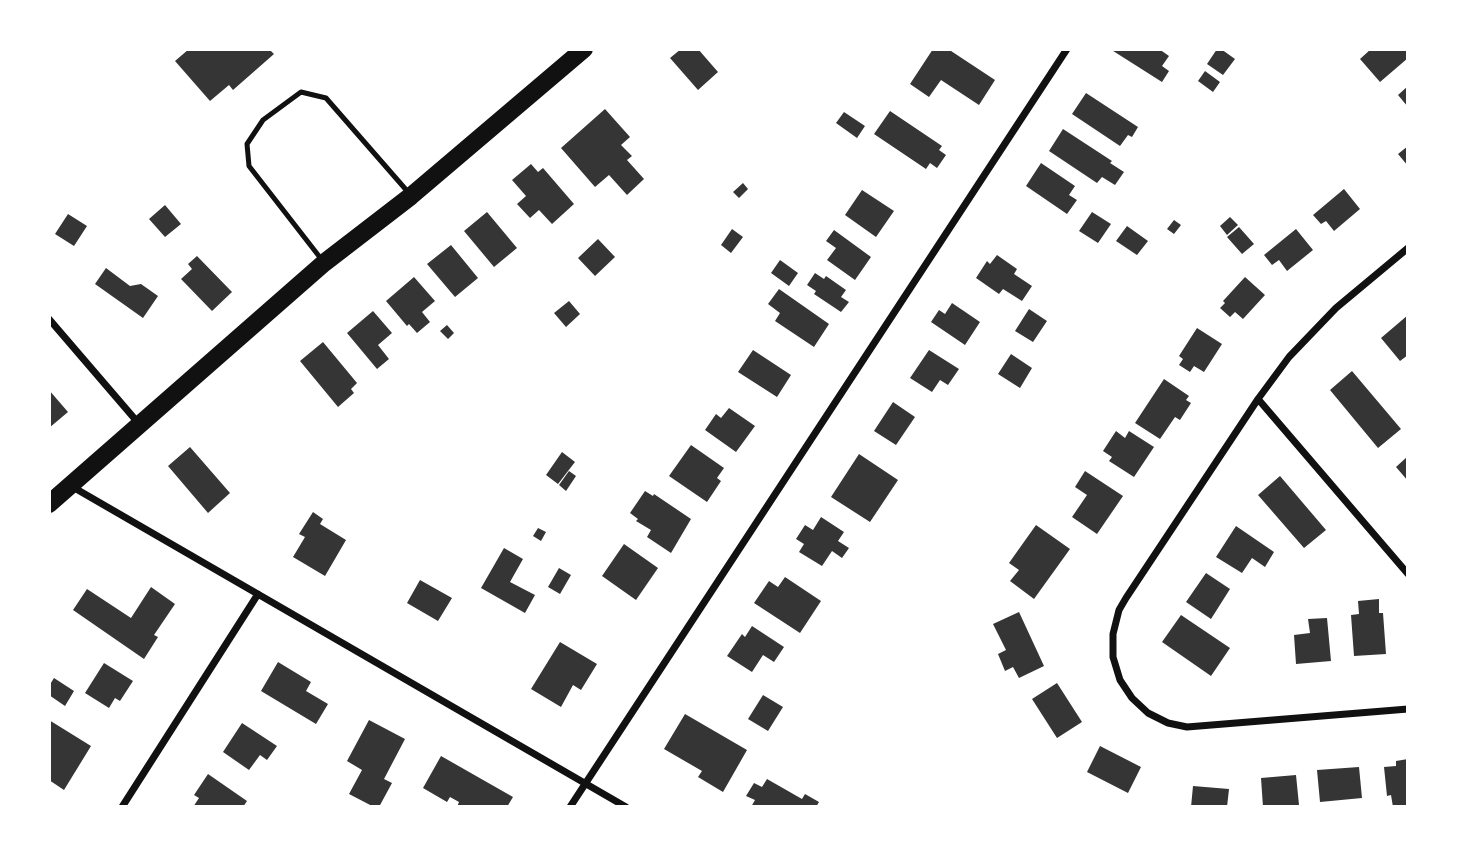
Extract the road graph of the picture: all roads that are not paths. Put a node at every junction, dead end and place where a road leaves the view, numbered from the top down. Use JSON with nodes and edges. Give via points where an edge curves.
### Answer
{"nodes":[{"id":1,"x":584,"y":49,"type":"edge"},
{"id":2,"x":1067,"y":49,"type":"edge"},
{"id":3,"x":411,"y":196,"type":"junction"},
{"id":4,"x":1408,"y":248,"type":"edge"},
{"id":5,"x":324,"y":263,"type":"junction"},
{"id":6,"x":49,"y":319,"type":"edge"},
{"id":7,"x":1258,"y":398,"type":"junction"},
{"id":8,"x":141,"y":425,"type":"junction"},
{"id":9,"x":70,"y":486,"type":"junction"},
{"id":10,"x":49,"y":504,"type":"edge"},
{"id":11,"x":1408,"y":574,"type":"edge"},
{"id":12,"x":257,"y":594,"type":"junction"},
{"id":13,"x":1408,"y":709,"type":"edge"},
{"id":14,"x":585,"y":784,"type":"junction"},
{"id":15,"x":122,"y":807,"type":"edge"},
{"id":16,"x":570,"y":807,"type":"edge"},
{"id":17,"x":626,"y":807,"type":"edge"}],
"edges":[{"from":1,"to":3,"type":"main road"},
{"from":2,"to":14,"type":"street"},
{"from":3,"to":5,"type":"main road"},
{"from":3,"to":5,"type":"lane","via":[[326,98],[301,92],[263,120],[247,144],[249,166]]},
{"from":4,"to":7,"type":"street","via":[[1336,308]]},
{"from":5,"to":8,"type":"main road"},
{"from":6,"to":8,"type":"street"},
{"from":7,"to":11,"type":"street"},
{"from":7,"to":13,"type":"street","via":[[1119,610],[1113,657],[1120,680],[1148,713],[1187,727]]},
{"from":8,"to":9,"type":"main road"},
{"from":9,"to":10,"type":"main road"},
{"from":9,"to":12,"type":"street"},
{"from":12,"to":14,"type":"street"},
{"from":12,"to":15,"type":"street"},
{"from":14,"to":16,"type":"street"},
{"from":14,"to":17,"type":"street"}]}
